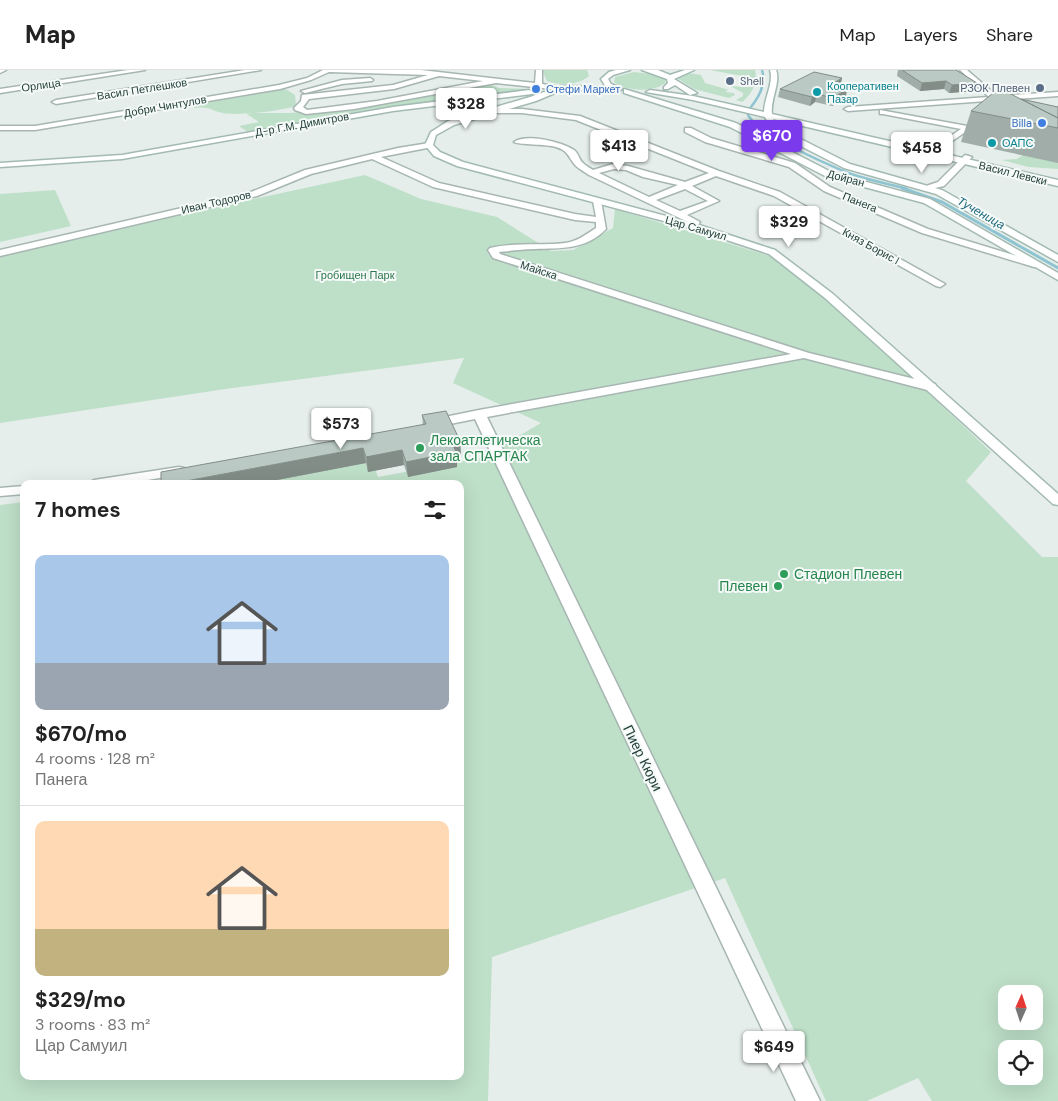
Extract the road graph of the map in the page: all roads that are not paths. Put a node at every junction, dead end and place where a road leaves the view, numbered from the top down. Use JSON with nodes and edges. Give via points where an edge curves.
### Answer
{"nodes":[{"id":1,"x":92,"y":70,"type":"edge"},
{"id":2,"x":142,"y":70,"type":"edge"},
{"id":3,"x":258,"y":70,"type":"edge"},
{"id":4,"x":327,"y":70,"type":"edge"},
{"id":5,"x":400,"y":70,"type":"edge"},
{"id":6,"x":539,"y":70,"type":"edge"},
{"id":7,"x":627,"y":70,"type":"edge"},
{"id":8,"x":646,"y":70,"type":"edge"},
{"id":9,"x":655,"y":70,"type":"edge"},
{"id":10,"x":691,"y":70,"type":"edge"},
{"id":11,"x":773,"y":70,"type":"edge"},
{"id":12,"x":963,"y":70,"type":"edge"},
{"id":13,"x":440,"y":74,"type":"junction"},
{"id":14,"x":154,"y":75,"type":"dead end"},
{"id":15,"x":604,"y":76,"type":"junction"},
{"id":16,"x":97,"y":77,"type":"junction"},
{"id":17,"x":672,"y":79,"type":"junction"},
{"id":18,"x":494,"y":81,"type":"junction"},
{"id":19,"x":51,"y":84,"type":"junction"},
{"id":20,"x":538,"y":85,"type":"junction"},
{"id":21,"x":561,"y":88,"type":"junction"},
{"id":22,"x":623,"y":90,"type":"junction"},
{"id":23,"x":0,"y":91,"type":"edge"},
{"id":24,"x":646,"y":92,"type":"junction"},
{"id":25,"x":1058,"y":94,"type":"edge"},
{"id":26,"x":169,"y":95,"type":"junction"},
{"id":27,"x":305,"y":97,"type":"junction"},
{"id":28,"x":996,"y":99,"type":"junction"},
{"id":29,"x":735,"y":106,"type":"junction"},
{"id":30,"x":864,"y":108,"type":"junction"},
{"id":31,"x":848,"y":110,"type":"dead end"},
{"id":32,"x":491,"y":111,"type":"junction"},
{"id":33,"x":60,"y":112,"type":"junction"},
{"id":34,"x":766,"y":113,"type":"junction"},
{"id":35,"x":806,"y":124,"type":"junction"},
{"id":36,"x":0,"y":128,"type":"edge"},
{"id":37,"x":688,"y":130,"type":"dead end"},
{"id":38,"x":782,"y":133,"type":"junction"},
{"id":39,"x":518,"y":142,"type":"dead end"},
{"id":40,"x":946,"y":144,"type":"dead end"},
{"id":41,"x":430,"y":145,"type":"junction"},
{"id":42,"x":782,"y":150,"type":"junction"},
{"id":43,"x":375,"y":157,"type":"junction"},
{"id":44,"x":966,"y":159,"type":"junction"},
{"id":45,"x":0,"y":164,"type":"edge"},
{"id":46,"x":792,"y":165,"type":"junction"},
{"id":47,"x":592,"y":173,"type":"junction"},
{"id":48,"x":716,"y":173,"type":"junction"},
{"id":49,"x":1058,"y":174,"type":"edge"},
{"id":50,"x":1058,"y":183,"type":"edge"},
{"id":51,"x":685,"y":185,"type":"junction"},
{"id":52,"x":929,"y":188,"type":"junction"},
{"id":53,"x":649,"y":200,"type":"junction"},
{"id":54,"x":597,"y":201,"type":"junction"},
{"id":55,"x":679,"y":214,"type":"junction"},
{"id":56,"x":601,"y":220,"type":"junction"},
{"id":57,"x":693,"y":226,"type":"junction"},
{"id":58,"x":0,"y":253,"type":"edge"},
{"id":59,"x":1056,"y":256,"type":"edge"},
{"id":60,"x":1037,"y":265,"type":"junction"},
{"id":61,"x":1058,"y":277,"type":"edge"},
{"id":62,"x":940,"y":284,"type":"dead end"},
{"id":63,"x":805,"y":355,"type":"junction"},
{"id":64,"x":931,"y":387,"type":"junction"},
{"id":65,"x":479,"y":414,"type":"junction"},
{"id":66,"x":420,"y":426,"type":"edge"},
{"id":67,"x":195,"y":469,"type":"edge"},
{"id":68,"x":121,"y":480,"type":"edge"},
{"id":69,"x":20,"y":490,"type":"edge"},
{"id":70,"x":0,"y":492,"type":"edge"},
{"id":71,"x":1055,"y":495,"type":"edge"},
{"id":72,"x":808,"y":1101,"type":"edge"}],
"edges":[{"from":1,"to":16,"type":"street"},
{"from":2,"to":16,"type":"street","name":"Орлица"},
{"from":3,"to":26,"type":"street","name":"Васил Петлешков"},
{"from":4,"to":5,"type":"street"},
{"from":4,"to":26,"type":"street","name":"Добри Чинтулов","via":[[280,87]]},
{"from":5,"to":13,"type":"street"},
{"from":5,"to":27,"type":"street","via":[[380,79],[309,88],[304,91]]},
{"from":6,"to":20,"type":"street"},
{"from":7,"to":15,"type":"street","name":"Д-р Г.М. Димитров"},
{"from":8,"to":9,"type":"street"},
{"from":8,"to":17,"type":"street","name":"Васил Левски"},
{"from":10,"to":17,"type":"street"},
{"from":11,"to":34,"type":"street","via":[[775,75]]},
{"from":12,"to":28,"type":"street"},
{"from":13,"to":18,"type":"street"},
{"from":13,"to":27,"type":"street","via":[[394,87]]},
{"from":14,"to":26,"type":"street"},
{"from":15,"to":21,"type":"street","name":"Д-р Г.М. Димитров"},
{"from":15,"to":22,"type":"street","via":[[608,85]]},
{"from":16,"to":19,"type":"street","name":"Орлица"},
{"from":17,"to":24,"type":"street","via":[[672,84],[663,89]]},
{"from":17,"to":29,"type":"street","name":"Васил Левски","via":[[691,92]]},
{"from":18,"to":20,"type":"street"},
{"from":18,"to":27,"type":"street","via":[[374,106],[322,111],[298,108]]},
{"from":19,"to":23,"type":"street","name":"Орлица"},
{"from":19,"to":33,"type":"street"},
{"from":20,"to":21,"type":"street"},
{"from":21,"to":22,"type":"street","name":"Васил Левски"},
{"from":21,"to":32,"type":"street"},
{"from":21,"to":45,"type":"street","name":"Д-р Г.М. Димитров","via":[[393,109],[122,157]]},
{"from":22,"to":24,"type":"street","name":"Васил Левски"},
{"from":22,"to":42,"type":"street","name":"Дойран","via":[[733,126]]},
{"from":24,"to":29,"type":"street","name":"Васил Левски"},
{"from":25,"to":28,"type":"street"},
{"from":26,"to":33,"type":"street","name":"Добри Чинтулов"},
{"from":26,"to":33,"type":"street","name":"Васил Петлешков"},
{"from":28,"to":30,"type":"street"},
{"from":29,"to":34,"type":"street","name":"Васил Левски"},
{"from":30,"to":31,"type":"street"},
{"from":30,"to":40,"type":"street","via":[[967,128]]},
{"from":32,"to":41,"type":"street","via":[[439,128],[432,135]]},
{"from":32,"to":48,"type":"street","name":"Княз Борис I","via":[[577,118]]},
{"from":33,"to":36,"type":"street","name":"Добри Чинтулов","via":[[35,128]]},
{"from":34,"to":35,"type":"street","name":"Васил Левски"},
{"from":34,"to":38,"type":"street","name":"Дойран","via":[[772,126]]},
{"from":34,"to":44,"type":"street","name":"Васил Левски"},
{"from":35,"to":38,"type":"street","via":[[789,126]]},
{"from":35,"to":44,"type":"street","name":"Васил Левски"},
{"from":37,"to":46,"type":"street","name":"Панега","via":[[708,140]]},
{"from":38,"to":52,"type":"street","name":"Дойран","via":[[847,166]]},
{"from":39,"to":47,"type":"street","via":[[539,141],[561,146],[573,153],[579,164]]},
{"from":41,"to":43,"type":"street","name":"Иван Тодоров"},
{"from":41,"to":54,"type":"street","name":"Цар Самуил","via":[[437,154],[460,164]]},
{"from":42,"to":46,"type":"street","via":[[782,157]]},
{"from":42,"to":60,"type":"street","name":"Дойран","via":[[830,175],[927,201]]},
{"from":43,"to":56,"type":"street","via":[[436,184],[575,217]]},
{"from":43,"to":58,"type":"street","name":"Иван Тодоров","via":[[308,172],[254,194]]},
{"from":44,"to":49,"type":"street","name":"Васил Левски"},
{"from":44,"to":50,"type":"street","name":"Васил Левски"},
{"from":44,"to":52,"type":"street","via":[[941,184]]},
{"from":46,"to":60,"type":"street","name":"Панега","via":[[827,189],[925,230]]},
{"from":47,"to":51,"type":"street","via":[[614,166],[676,180]]},
{"from":47,"to":53,"type":"street"},
{"from":48,"to":51,"type":"street"},
{"from":48,"to":62,"type":"street","name":"Княз Борис I","via":[[777,194]]},
{"from":51,"to":53,"type":"street"},
{"from":51,"to":55,"type":"street","via":[[715,201]]},
{"from":52,"to":59,"type":"street","name":"Дойран"},
{"from":53,"to":55,"type":"street"},
{"from":54,"to":56,"type":"street"},
{"from":54,"to":57,"type":"street","name":"Цар Самуил"},
{"from":55,"to":57,"type":"street","via":[[695,222]]},
{"from":56,"to":63,"type":"street","name":"Майска","via":[[601,229],[567,246],[493,250],[496,256]]},
{"from":57,"to":64,"type":"street","name":"Цар Самуил","via":[[778,255]]},
{"from":60,"to":61,"type":"street","name":"Дойран"},
{"from":63,"to":64,"type":"street","name":"Майска"},
{"from":63,"to":65,"type":"street"},
{"from":64,"to":71,"type":"street","name":"Цар Самуил"},
{"from":65,"to":66,"type":"street"},
{"from":65,"to":72,"type":"street","name":"Пиер Кюри"},
{"from":67,"to":68,"type":"street"},
{"from":69,"to":70,"type":"street"}]}
